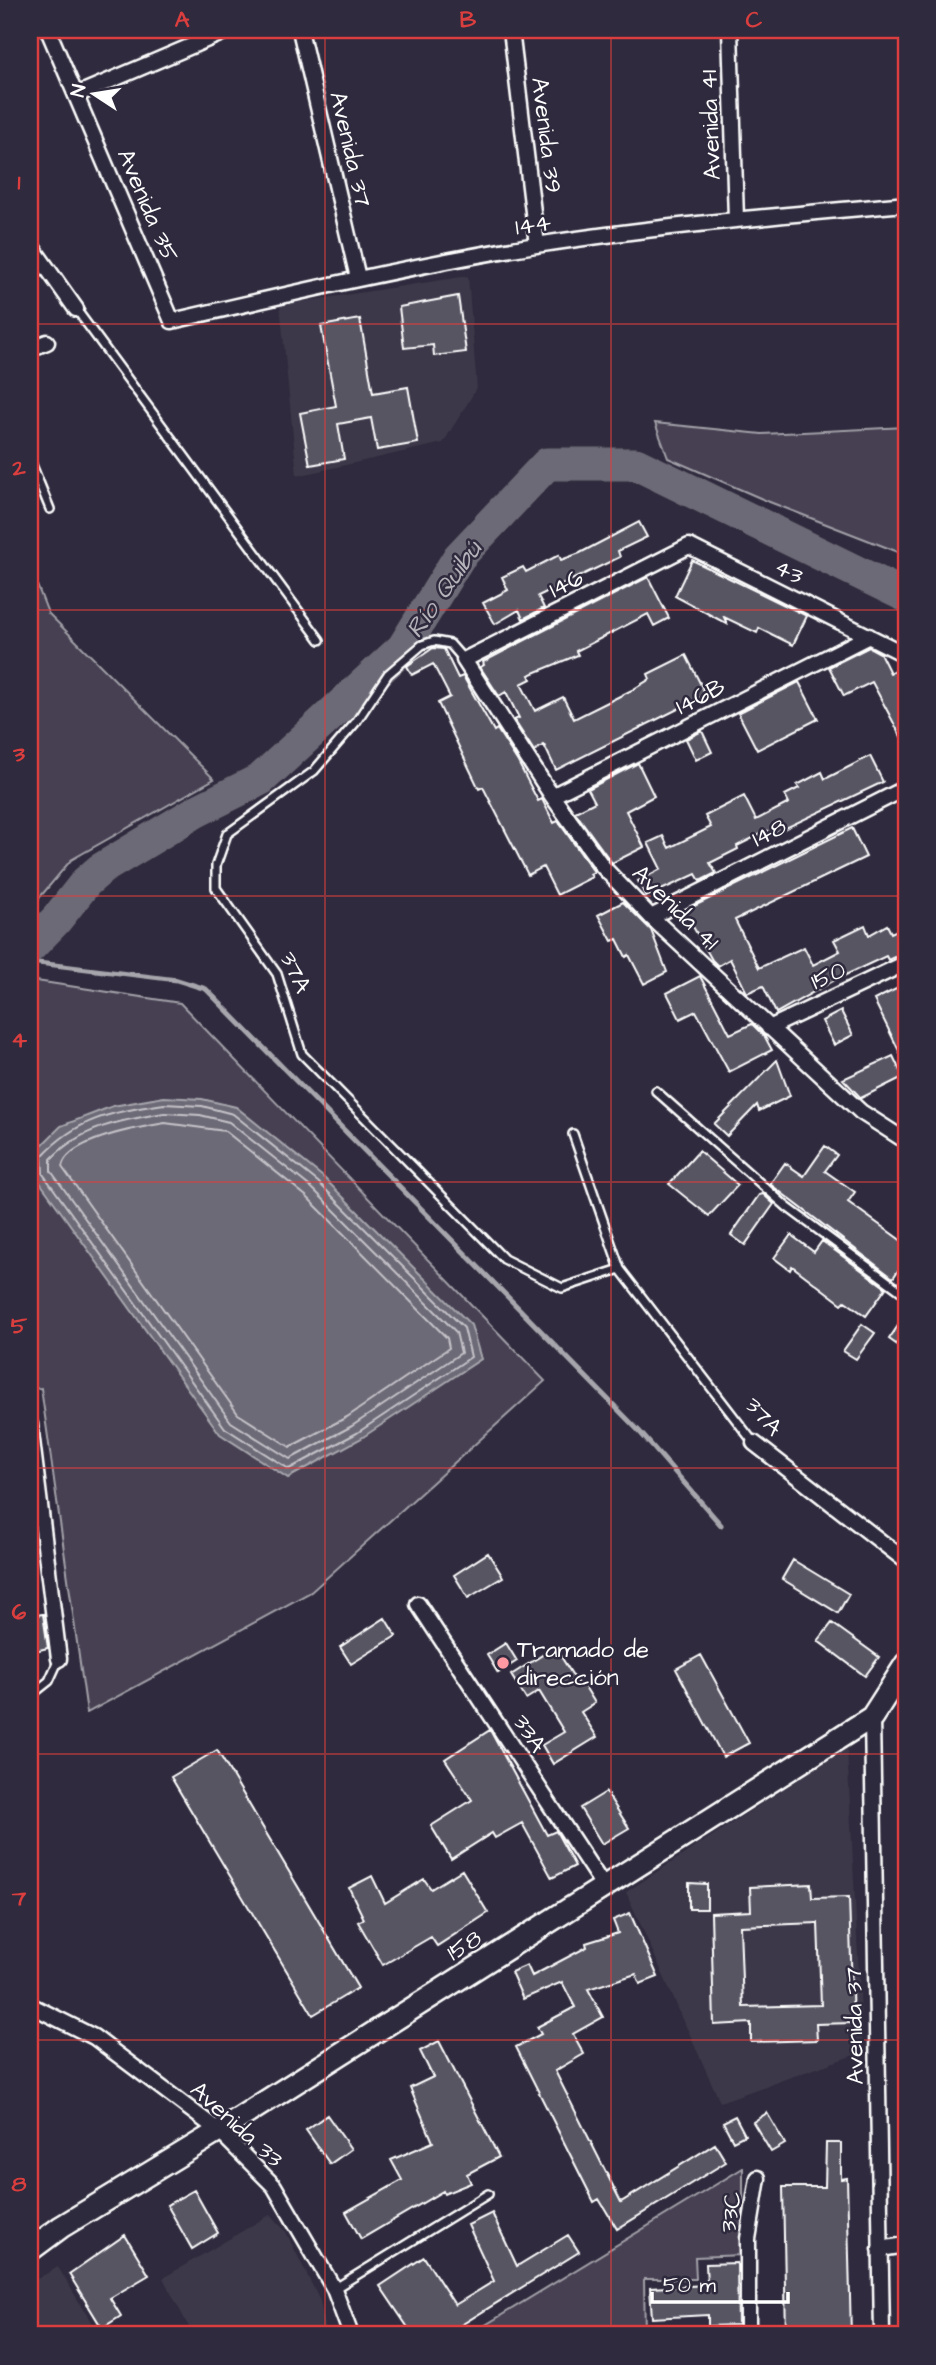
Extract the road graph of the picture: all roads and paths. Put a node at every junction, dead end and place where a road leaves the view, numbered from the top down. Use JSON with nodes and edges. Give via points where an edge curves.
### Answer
{"nodes":[{"id":1,"x":48,"y":30,"type":"edge"},
{"id":2,"x":229,"y":30,"type":"edge"},
{"id":3,"x":300,"y":30,"type":"edge"},
{"id":4,"x":511,"y":30,"type":"edge"},
{"id":5,"x":730,"y":30,"type":"edge"},
{"id":6,"x":76,"y":95,"type":"junction"},
{"id":7,"x":906,"y":204,"type":"edge"},
{"id":8,"x":736,"y":219,"type":"junction"},
{"id":9,"x":30,"y":244,"type":"edge"},
{"id":10,"x":537,"y":245,"type":"junction"},
{"id":11,"x":358,"y":278,"type":"junction"},
{"id":12,"x":76,"y":309,"type":"joint"},
{"id":13,"x":172,"y":321,"type":"joint"},
{"id":14,"x":47,"y":342,"type":"dead end"},
{"id":15,"x":30,"y":349,"type":"edge"},
{"id":16,"x":30,"y":460,"type":"edge"},
{"id":17,"x":50,"y":509,"type":"dead end"},
{"id":18,"x":689,"y":547,"type":"joint"},
{"id":19,"x":869,"y":636,"type":"junction"},
{"id":20,"x":320,"y":640,"type":"dead end"},
{"id":21,"x":906,"y":655,"type":"edge"},
{"id":22,"x":464,"y":660,"type":"junction"},
{"id":23,"x":906,"y":788,"type":"edge"},
{"id":24,"x":552,"y":796,"type":"junction"},
{"id":25,"x":652,"y":917,"type":"junction"},
{"id":26,"x":906,"y":963,"type":"edge"},
{"id":27,"x":769,"y":1028,"type":"junction"},
{"id":28,"x":656,"y":1091,"type":"dead end"},
{"id":29,"x":573,"y":1134,"type":"dead end"},
{"id":30,"x":906,"y":1141,"type":"edge"},
{"id":31,"x":620,"y":1269,"type":"junction"},
{"id":32,"x":906,"y":1295,"type":"edge"},
{"id":33,"x":30,"y":1424,"type":"edge"},
{"id":34,"x":754,"y":1443,"type":"joint"},
{"id":35,"x":906,"y":1561,"type":"edge"},
{"id":36,"x":418,"y":1604,"type":"dead end"},
{"id":37,"x":59,"y":1659,"type":"joint"},
{"id":38,"x":906,"y":1664,"type":"edge"},
{"id":39,"x":30,"y":1696,"type":"edge"},
{"id":40,"x":872,"y":1717,"type":"junction"},
{"id":41,"x":604,"y":1887,"type":"junction"},
{"id":42,"x":30,"y":2005,"type":"edge"},
{"id":43,"x":219,"y":2131,"type":"junction"},
{"id":44,"x":758,"y":2178,"type":"dead end"},
{"id":45,"x":488,"y":2194,"type":"dead end"},
{"id":46,"x":906,"y":2245,"type":"edge"},
{"id":47,"x":880,"y":2249,"type":"junction"},
{"id":48,"x":30,"y":2250,"type":"edge"},
{"id":49,"x":334,"y":2289,"type":"junction"},
{"id":50,"x":351,"y":2335,"type":"edge"},
{"id":51,"x":748,"y":2335,"type":"edge"},
{"id":52,"x":882,"y":2335,"type":"edge"}],
"edges":[{"from":1,"to":6,"type":"street","name":"Avenida 35"},
{"from":2,"to":6,"type":"street"},
{"from":3,"to":11,"type":"street","name":"Avenida 37"},
{"from":4,"to":10,"type":"street","name":"Avenida 39"},
{"from":5,"to":8,"type":"street","name":"Avenida 41"},
{"from":6,"to":13,"type":"street","name":"Avenida 35"},
{"from":7,"to":8,"type":"street","name":"144"},
{"from":8,"to":10,"type":"street","name":"144"},
{"from":9,"to":12,"type":"street"},
{"from":10,"to":11,"type":"street","name":"144"},
{"from":11,"to":13,"type":"street","name":"144"},
{"from":12,"to":20,"type":"lane"},
{"from":14,"to":15,"type":"street"},
{"from":16,"to":17,"type":"lane"},
{"from":18,"to":19,"type":"street","name":"43"},
{"from":18,"to":22,"type":"street","name":"146"},
{"from":19,"to":21,"type":"street","name":"43"},
{"from":19,"to":24,"type":"street","name":"146B"},
{"from":22,"to":24,"type":"street","name":"Avenida 41"},
{"from":22,"to":31,"type":"lane","name":"37A","via":[[450,644],[434,641],[422,645],[388,674],[356,722],[314,771],[227,834],[216,865],[216,888],[277,974],[302,1054],[504,1259],[562,1288]]},
{"from":23,"to":25,"type":"street","name":"148"},
{"from":24,"to":25,"type":"street","name":"Avenida 41","via":[[603,867]]},
{"from":25,"to":27,"type":"street","name":"Avenida 41"},
{"from":26,"to":27,"type":"street","name":"150"},
{"from":27,"to":30,"type":"street","name":"Avenida 41","via":[[861,1112]]},
{"from":28,"to":32,"type":"lane","via":[[788,1208]]},
{"from":29,"to":31,"type":"lane","name":"37A"},
{"from":31,"to":34,"type":"lane","name":"37A"},
{"from":33,"to":37,"type":"street"},
{"from":34,"to":35,"type":"street","name":"37A"},
{"from":36,"to":41,"type":"street","name":"33A"},
{"from":37,"to":39,"type":"lane","via":[[49,1681]]},
{"from":38,"to":40,"type":"street","name":"158"},
{"from":40,"to":41,"type":"street","name":"158"},
{"from":40,"to":47,"type":"street","name":"Avenida 37"},
{"from":41,"to":43,"type":"street","name":"158"},
{"from":42,"to":43,"type":"street","name":"Avenida 33","via":[[93,2037]]},
{"from":43,"to":48,"type":"street","name":"158"},
{"from":43,"to":49,"type":"street","name":"Avenida 33","via":[[274,2186]]},
{"from":44,"to":51,"type":"street","name":"33C","via":[[748,2239]]},
{"from":45,"to":49,"type":"lane"},
{"from":46,"to":47,"type":"street"},
{"from":47,"to":52,"type":"street","name":"Avenida 37"},
{"from":49,"to":50,"type":"street","name":"Avenida 33"}]}
